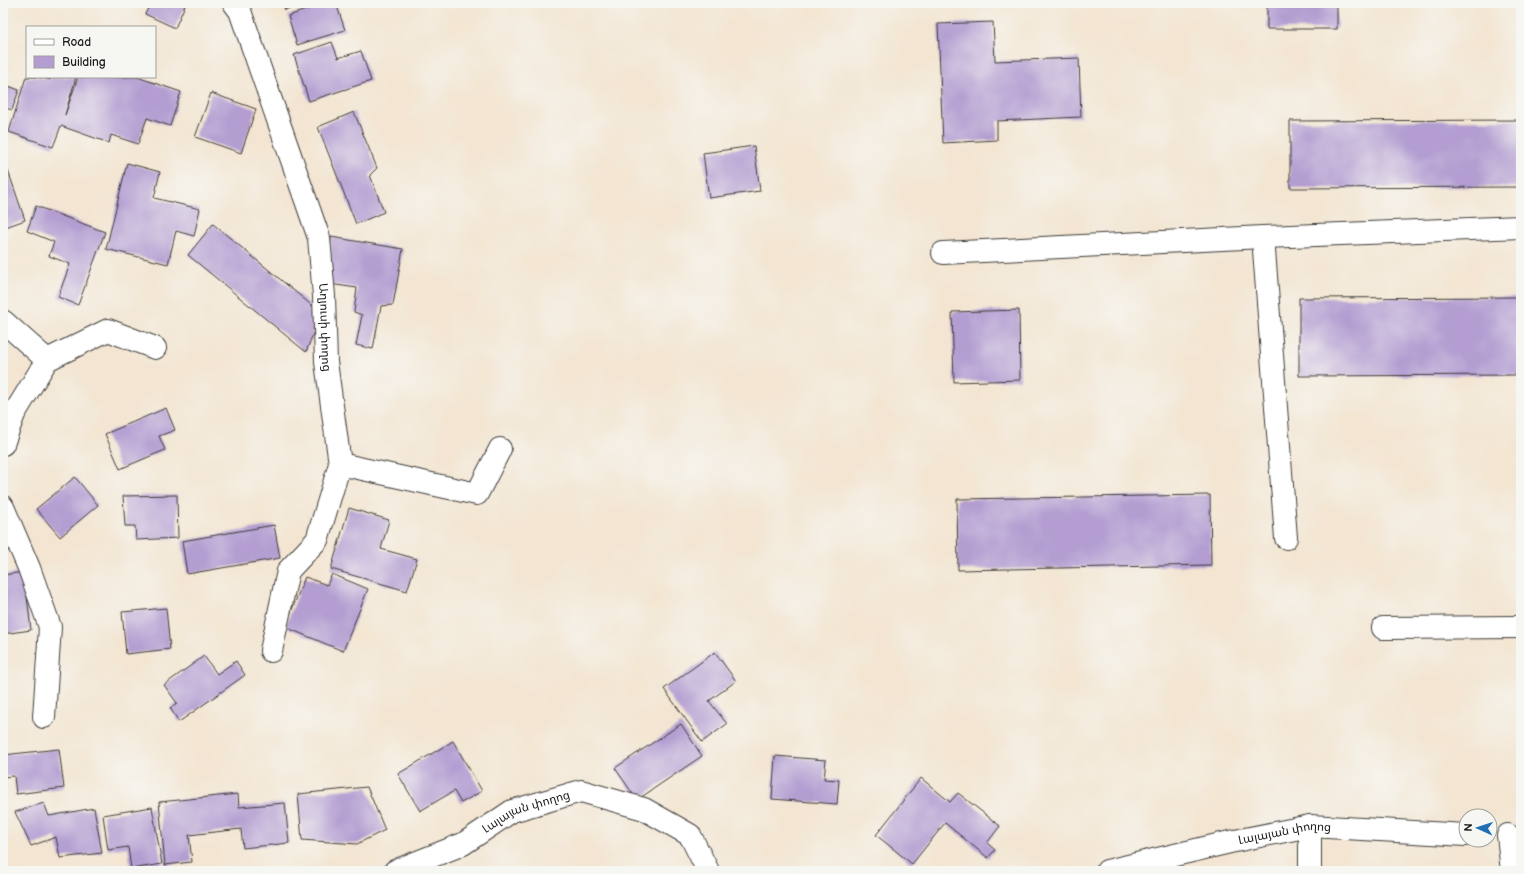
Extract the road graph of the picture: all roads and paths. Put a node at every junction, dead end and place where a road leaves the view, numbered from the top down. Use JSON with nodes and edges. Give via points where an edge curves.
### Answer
{"nodes":[{"id":1,"x":234,"y":3,"type":"edge"},
{"id":2,"x":1521,"y":227,"type":"edge"},
{"id":3,"x":1264,"y":237,"type":"junction"},
{"id":4,"x":943,"y":253,"type":"dead end"},
{"id":5,"x":3,"y":321,"type":"edge"},
{"id":6,"x":155,"y":348,"type":"dead end"},
{"id":7,"x":47,"y":360,"type":"junction"},
{"id":8,"x":3,"y":444,"type":"edge"},
{"id":9,"x":500,"y":449,"type":"dead end"},
{"id":10,"x":340,"y":464,"type":"junction"},
{"id":11,"x":3,"y":507,"type":"edge"},
{"id":12,"x":1286,"y":538,"type":"dead end"},
{"id":13,"x":1521,"y":627,"type":"edge"},
{"id":14,"x":1384,"y":628,"type":"dead end"},
{"id":15,"x":271,"y":651,"type":"dead end"},
{"id":16,"x":44,"y":717,"type":"dead end"},
{"id":17,"x":1310,"y":826,"type":"junction"},
{"id":18,"x":1458,"y":834,"type":"edge"},
{"id":19,"x":1506,"y":835,"type":"edge"},
{"id":20,"x":395,"y":871,"type":"edge"},
{"id":21,"x":708,"y":871,"type":"edge"},
{"id":22,"x":1107,"y":871,"type":"edge"},
{"id":23,"x":1310,"y":871,"type":"edge"},
{"id":24,"x":1512,"y":871,"type":"edge"}],
"edges":[{"from":1,"to":10,"type":"street","name":"Աղյուսի փողոց","via":[[240,11],[319,238],[326,362]]},
{"from":2,"to":3,"type":"street"},
{"from":3,"to":4,"type":"street"},
{"from":3,"to":12,"type":"street"},
{"from":5,"to":7,"type":"street"},
{"from":6,"to":7,"type":"street","via":[[108,330]]},
{"from":7,"to":8,"type":"street","via":[[14,414]]},
{"from":9,"to":10,"type":"street","via":[[477,494]]},
{"from":10,"to":15,"type":"street","name":"Աղյուսի փողոց","via":[[317,540],[288,571]]},
{"from":11,"to":16,"type":"street","via":[[50,627]]},
{"from":13,"to":14,"type":"street"},
{"from":17,"to":18,"type":"street","name":"Լալայան փողոց"},
{"from":17,"to":22,"type":"street","name":"Լալայան փողոց"},
{"from":17,"to":23,"type":"street"},
{"from":19,"to":24,"type":"street"},
{"from":20,"to":21,"type":"street","name":"Լալայան փողոց","via":[[463,844],[512,811],[581,791],[644,809],[690,835]]}]}
